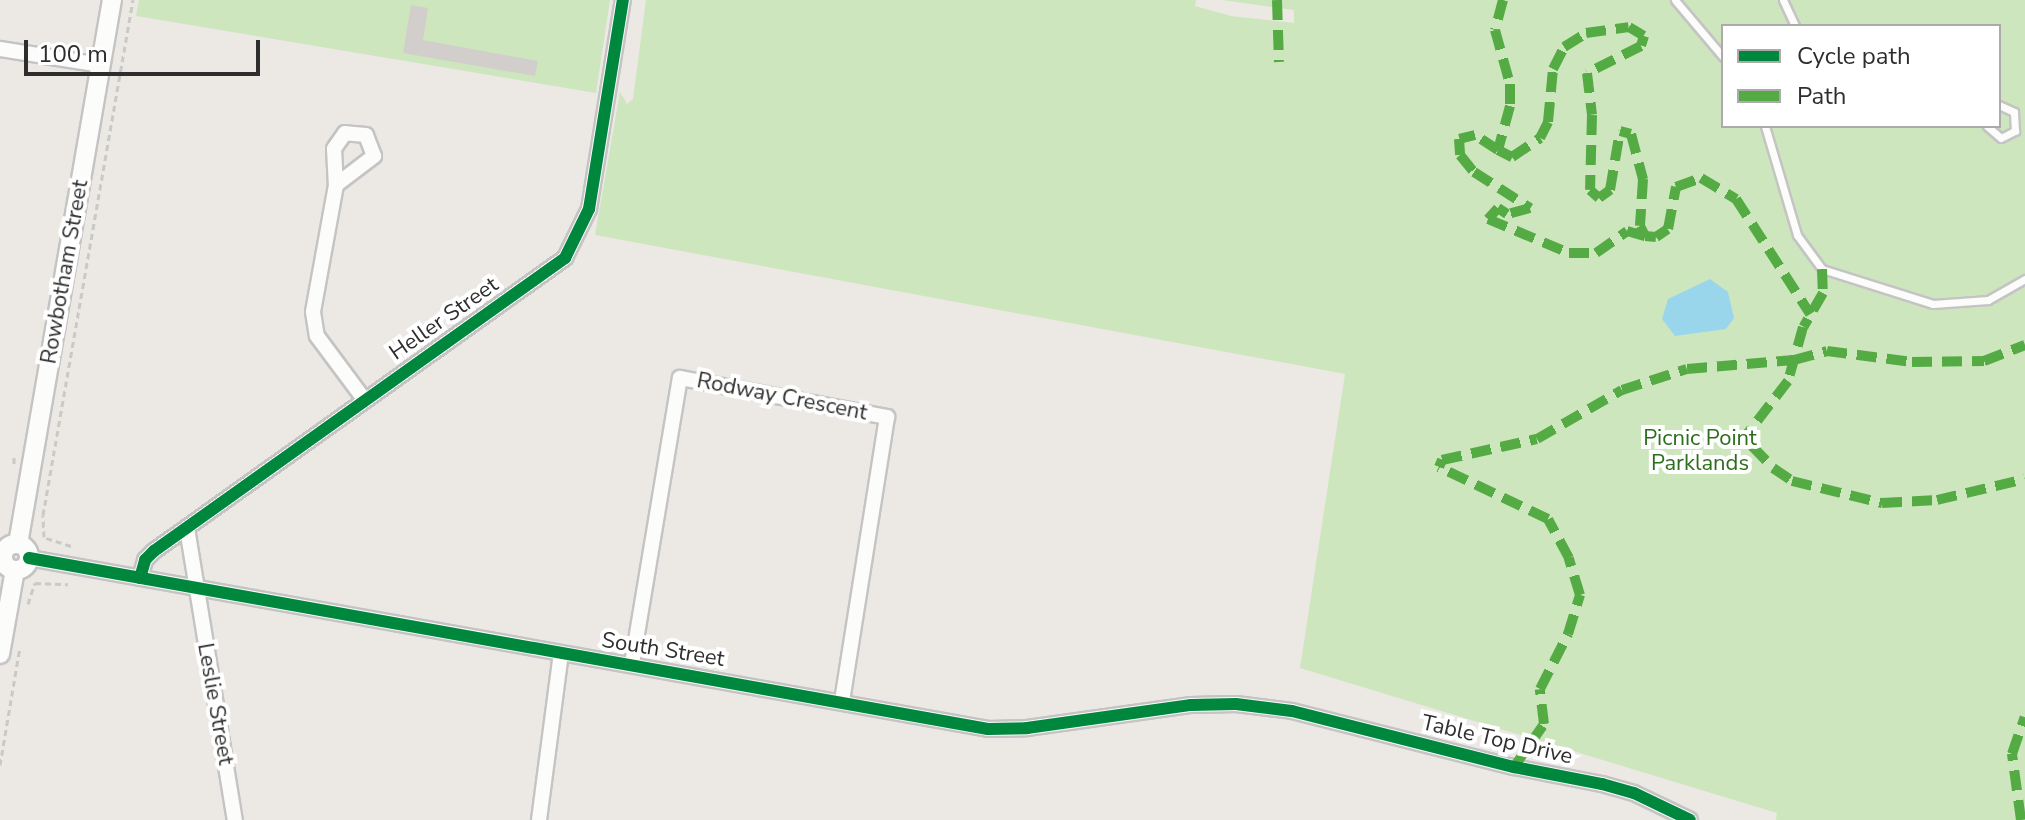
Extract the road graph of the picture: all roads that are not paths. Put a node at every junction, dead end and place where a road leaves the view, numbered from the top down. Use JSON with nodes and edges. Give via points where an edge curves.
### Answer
{"nodes":[{"id":1,"x":112,"y":0,"type":"edge"},
{"id":2,"x":623,"y":0,"type":"edge"},
{"id":3,"x":1675,"y":0,"type":"edge"},
{"id":4,"x":1783,"y":0,"type":"edge"},
{"id":5,"x":1794,"y":24,"type":"edge"},
{"id":6,"x":0,"y":49,"type":"edge"},
{"id":7,"x":1721,"y":55,"type":"edge"},
{"id":8,"x":101,"y":65,"type":"junction"},
{"id":9,"x":2001,"y":106,"type":"edge"},
{"id":10,"x":1766,"y":128,"type":"edge"},
{"id":11,"x":1989,"y":128,"type":"edge"},
{"id":12,"x":336,"y":185,"type":"dead end"},
{"id":13,"x":2025,"y":279,"type":"edge"},
{"id":14,"x":364,"y":399,"type":"junction"},
{"id":15,"x":187,"y":528,"type":"junction"},
{"id":16,"x":13,"y":556,"type":"edge"},
{"id":17,"x":140,"y":578,"type":"junction"},
{"id":18,"x":196,"y":588,"type":"junction"},
{"id":19,"x":0,"y":654,"type":"edge"},
{"id":20,"x":561,"y":654,"type":"junction"},
{"id":21,"x":632,"y":664,"type":"junction"},
{"id":22,"x":842,"y":701,"type":"junction"},
{"id":23,"x":1292,"y":711,"type":"joint"},
{"id":24,"x":235,"y":820,"type":"edge"},
{"id":25,"x":539,"y":820,"type":"edge"},
{"id":26,"x":1690,"y":820,"type":"edge"}],
"edges":[{"from":1,"to":8,"type":"street","name":"Rowbotham Street"},
{"from":2,"to":14,"type":"street","name":"Heller Street","via":[[589,209],[565,258]]},
{"from":3,"to":7,"type":"lane"},
{"from":4,"to":5,"type":"lane"},
{"from":6,"to":8,"type":"street"},
{"from":8,"to":16,"type":"street","name":"Rowbotham Street"},
{"from":9,"to":11,"type":"lane","via":[[2014,112],[2015,131],[2001,138]]},
{"from":10,"to":13,"type":"lane","via":[[1797,235],[1822,269],[1933,304],[1988,300]]},
{"from":12,"to":14,"type":"street","via":[[313,312],[317,336]]},
{"from":14,"to":15,"type":"street","name":"Heller Street"},
{"from":15,"to":17,"type":"street","name":"Heller Street","via":[[145,560]]},
{"from":15,"to":18,"type":"street"},
{"from":16,"to":17,"type":"street","name":"South Street"},
{"from":16,"to":19,"type":"street","name":"Rowbotham Street"},
{"from":17,"to":18,"type":"street","name":"South Street"},
{"from":18,"to":20,"type":"street","name":"South Street"},
{"from":18,"to":24,"type":"street","name":"Leslie Street"},
{"from":20,"to":21,"type":"street","name":"South Street"},
{"from":20,"to":25,"type":"street"},
{"from":21,"to":22,"type":"street","name":"South Street"},
{"from":21,"to":22,"type":"street","name":"Rodway Crescent","via":[[680,378],[887,417]]},
{"from":22,"to":23,"type":"street","name":"South Street","via":[[988,729],[1191,705]]},
{"from":23,"to":26,"type":"street","name":"Table Top Drive","via":[[1602,784]]}]}
